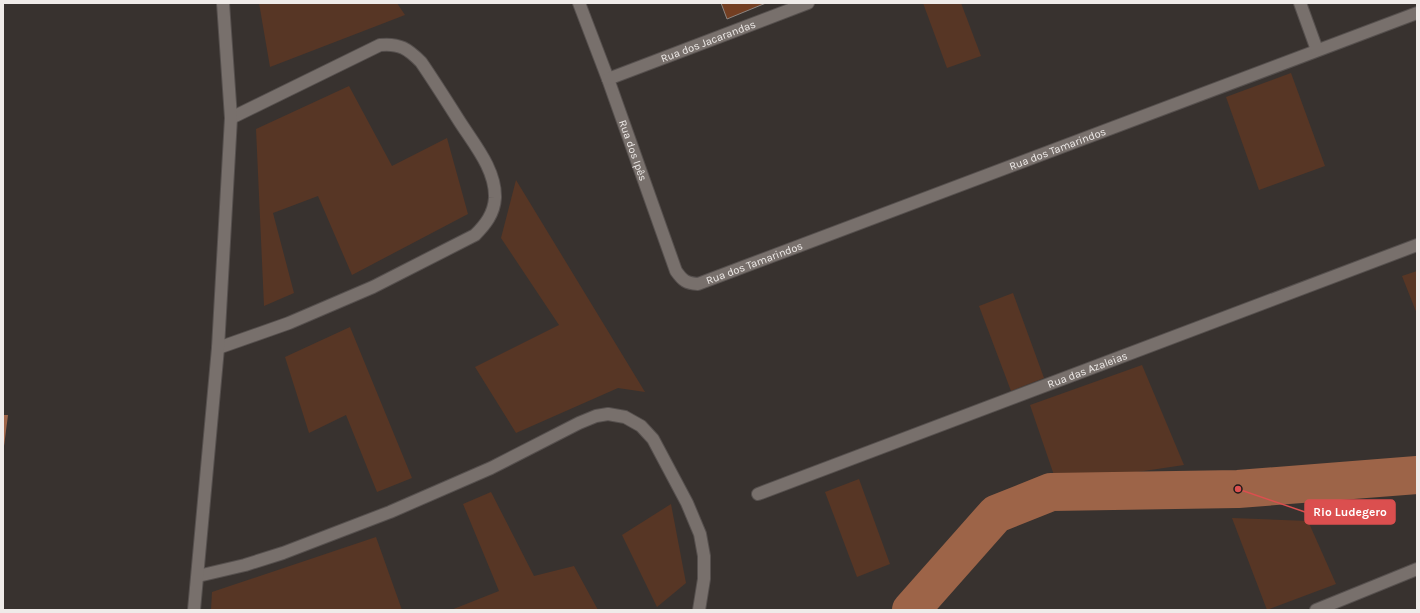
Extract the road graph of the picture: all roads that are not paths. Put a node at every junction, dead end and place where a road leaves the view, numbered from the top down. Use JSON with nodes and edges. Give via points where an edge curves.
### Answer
{"nodes":[{"id":1,"x":223,"y":3,"type":"edge"},
{"id":2,"x":579,"y":3,"type":"edge"},
{"id":3,"x":808,"y":3,"type":"edge"},
{"id":4,"x":1300,"y":3,"type":"edge"},
{"id":5,"x":1417,"y":13,"type":"edge"},
{"id":6,"x":1317,"y":50,"type":"junction"},
{"id":7,"x":608,"y":79,"type":"junction"},
{"id":8,"x":231,"y":118,"type":"junction"},
{"id":9,"x":1417,"y":245,"type":"edge"},
{"id":10,"x":698,"y":284,"type":"joint"},
{"id":11,"x":218,"y":348,"type":"junction"},
{"id":12,"x":758,"y":494,"type":"dead end"},
{"id":13,"x":1417,"y":569,"type":"edge"},
{"id":14,"x":198,"y":576,"type":"junction"},
{"id":15,"x":194,"y":610,"type":"edge"},
{"id":16,"x":699,"y":610,"type":"edge"},
{"id":17,"x":1316,"y":610,"type":"edge"}],
"edges":[{"from":1,"to":8,"type":"street"},
{"from":2,"to":7,"type":"street","name":"Rua dos Ipês"},
{"from":3,"to":7,"type":"street","name":"Rua dos Jacarandas"},
{"from":4,"to":6,"type":"street"},
{"from":5,"to":6,"type":"street","name":"Rua dos Tamarindos"},
{"from":6,"to":10,"type":"street","name":"Rua dos Tamarindos"},
{"from":7,"to":10,"type":"street","name":"Rua dos Ipês","via":[[676,271],[687,283]]},
{"from":8,"to":11,"type":"street"},
{"from":8,"to":11,"type":"street","via":[[380,45],[398,45],[410,51],[421,62],[480,153],[492,178],[495,198],[486,225],[475,235],[373,287],[289,323]]},
{"from":9,"to":12,"type":"street","name":"Rua das Azaleias"},
{"from":11,"to":14,"type":"street"},
{"from":13,"to":17,"type":"street"},
{"from":14,"to":15,"type":"street"},
{"from":14,"to":16,"type":"street","via":[[283,553],[390,512],[484,471],[579,423],[608,414],[625,417],[640,426],[653,439],[687,503],[700,534],[704,556],[704,579]]}]}
